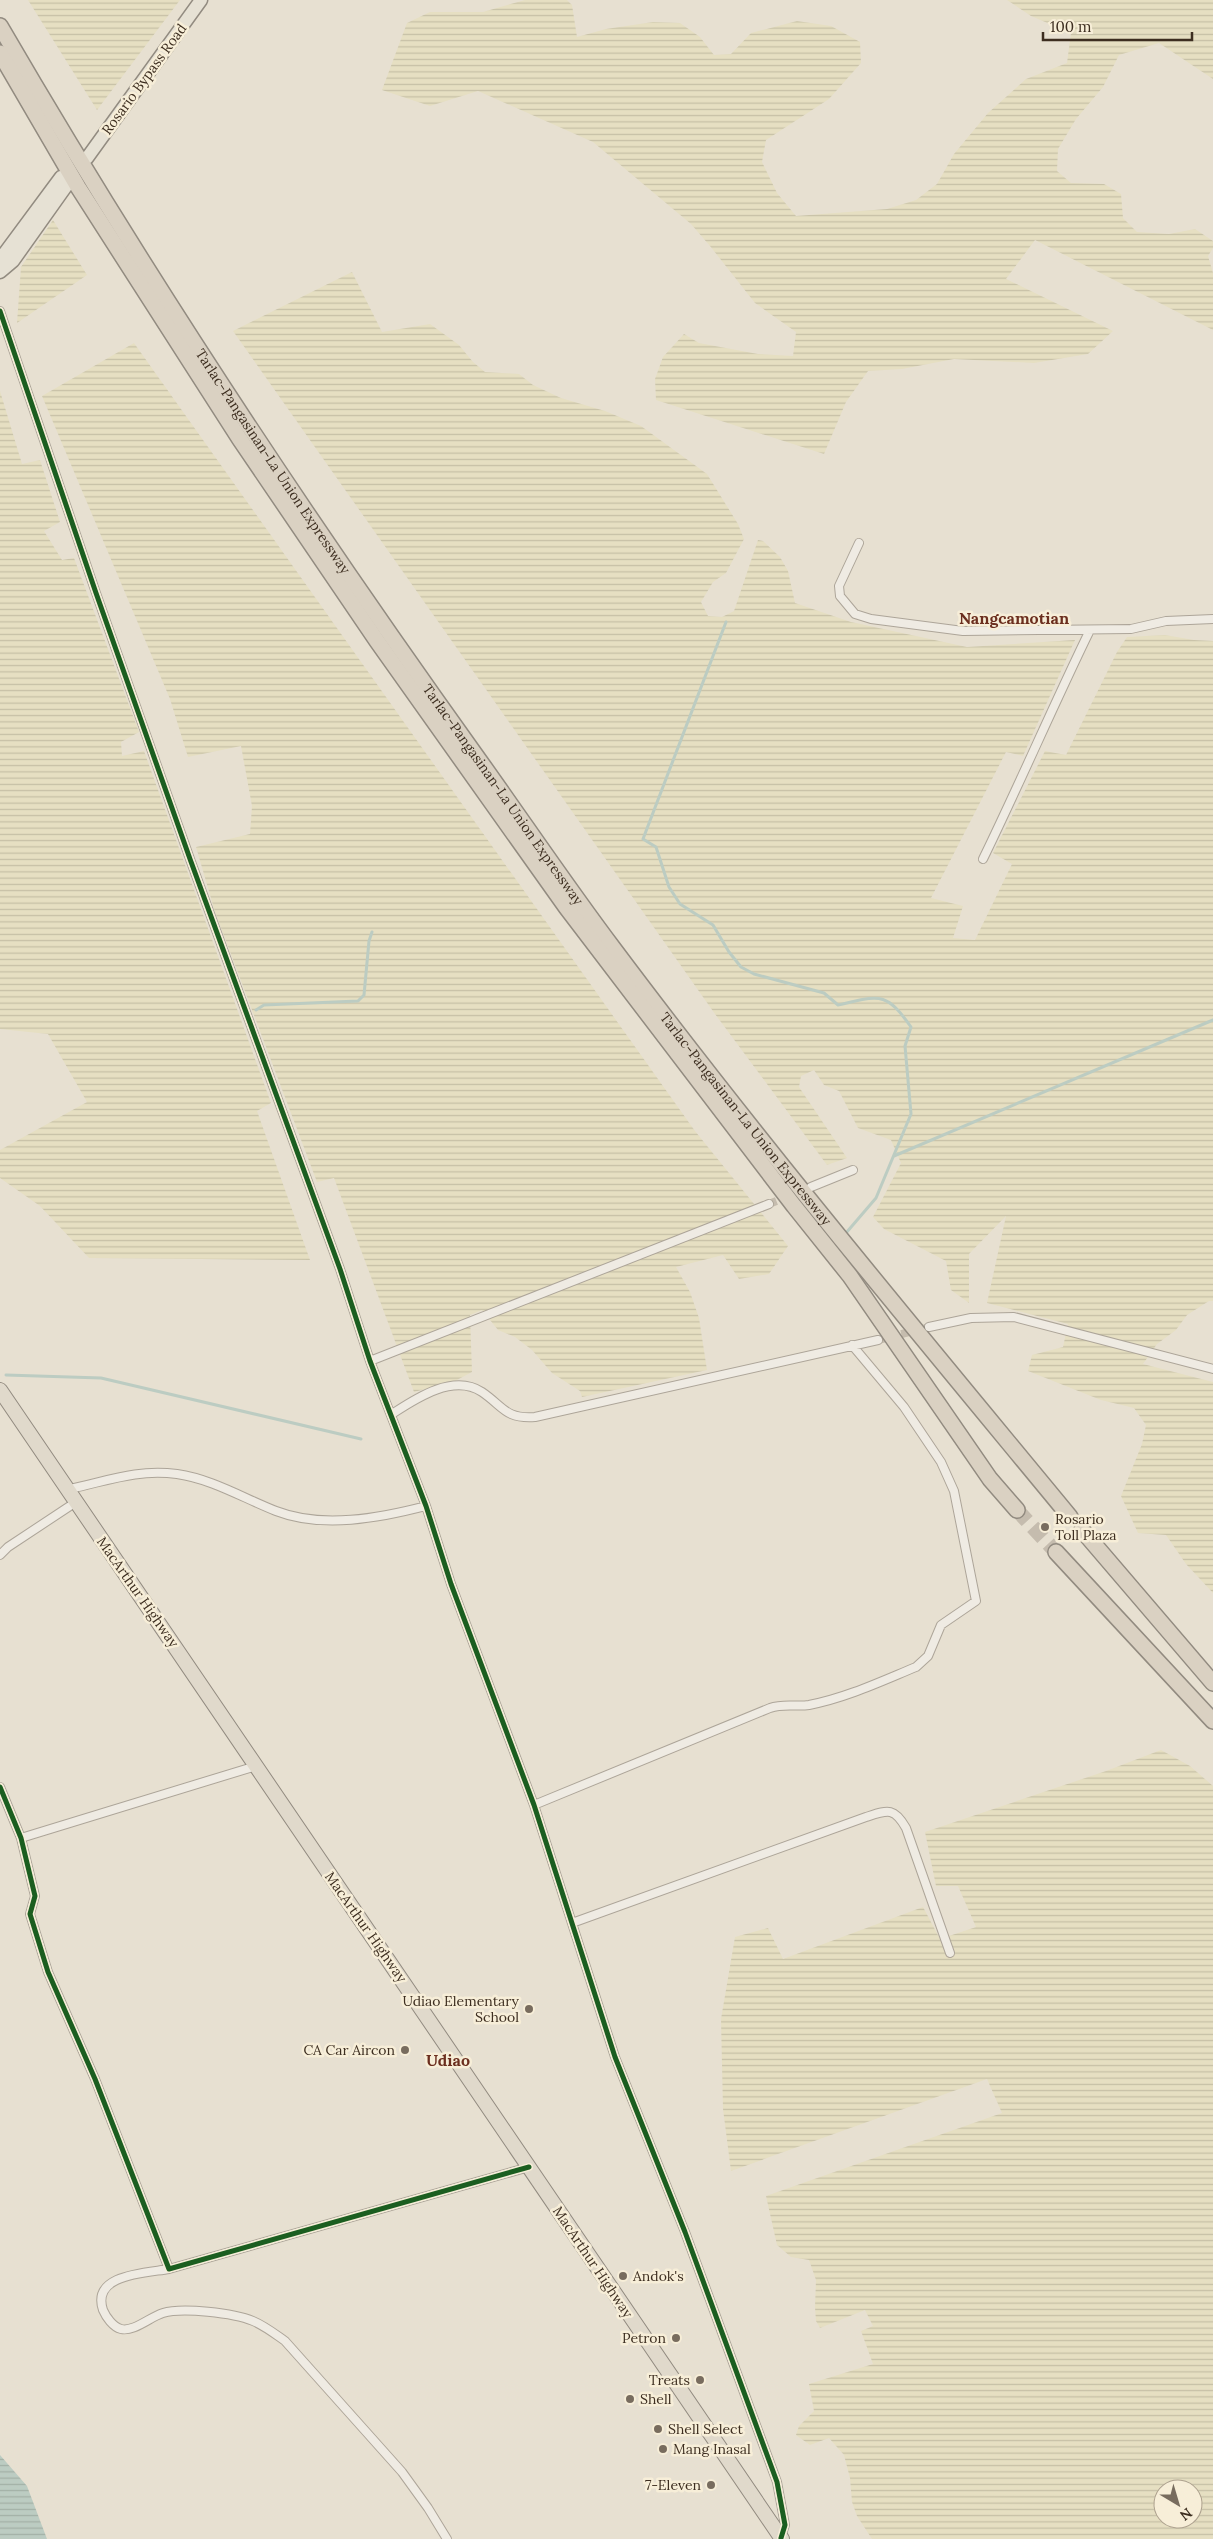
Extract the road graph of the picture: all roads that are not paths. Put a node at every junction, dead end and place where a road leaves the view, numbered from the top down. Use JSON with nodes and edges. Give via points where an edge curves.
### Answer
{"nodes":[{"id":1,"x":191,"y":0,"type":"edge"},
{"id":2,"x":201,"y":0,"type":"edge"},
{"id":3,"x":0,"y":26,"type":"edge"},
{"id":4,"x":0,"y":53,"type":"edge"},
{"id":5,"x":64,"y":181,"type":"dead end"},
{"id":6,"x":2,"y":270,"type":"edge"},
{"id":7,"x":0,"y":311,"type":"edge"},
{"id":8,"x":859,"y":543,"type":"dead end"},
{"id":9,"x":1213,"y":619,"type":"edge"},
{"id":10,"x":1090,"y":630,"type":"junction"},
{"id":11,"x":984,"y":859,"type":"dead end"},
{"id":12,"x":853,"y":1170,"type":"dead end"},
{"id":13,"x":811,"y":1187,"type":"tunnel mouth"},
{"id":14,"x":769,"y":1204,"type":"tunnel mouth"},
{"id":15,"x":929,"y":1327,"type":"tunnel mouth"},
{"id":16,"x":878,"y":1340,"type":"tunnel mouth"},
{"id":17,"x":852,"y":1345,"type":"junction"},
{"id":18,"x":370,"y":1361,"type":"junction"},
{"id":19,"x":1213,"y":1369,"type":"edge"},
{"id":20,"x":0,"y":1390,"type":"edge"},
{"id":21,"x":392,"y":1414,"type":"junction"},
{"id":22,"x":69,"y":1489,"type":"junction"},
{"id":23,"x":76,"y":1502,"type":"junction"},
{"id":24,"x":426,"y":1506,"type":"junction"},
{"id":25,"x":1018,"y":1510,"type":"tunnel mouth"},
{"id":26,"x":1070,"y":1517,"type":"dead end"},
{"id":27,"x":1082,"y":1530,"type":"dead end"},
{"id":28,"x":1056,"y":1552,"type":"tunnel mouth"},
{"id":29,"x":0,"y":1555,"type":"edge"},
{"id":30,"x":1213,"y":1683,"type":"edge"},
{"id":31,"x":1213,"y":1721,"type":"edge"},
{"id":32,"x":256,"y":1766,"type":"junction"},
{"id":33,"x":0,"y":1787,"type":"edge"},
{"id":34,"x":534,"y":1805,"type":"junction"},
{"id":35,"x":21,"y":1838,"type":"junction"},
{"id":36,"x":572,"y":1923,"type":"junction"},
{"id":37,"x":950,"y":1953,"type":"dead end"},
{"id":38,"x":529,"y":2167,"type":"junction"},
{"id":39,"x":169,"y":2268,"type":"junction"},
{"id":40,"x":781,"y":2538,"type":"edge"},
{"id":41,"x":447,"y":2539,"type":"edge"}],
"edges":[{"from":1,"to":2,"type":"main road","name":"Rosario Bypass Road","via":[[85,154]]},
{"from":3,"to":26,"type":"highway","name":"Tarlac-Pangasinan-La Union Expressway","via":[[88,177],[247,425],[386,631],[600,931],[792,1179]]},
{"from":4,"to":25,"type":"highway","name":"Tarlac-Pangasinan-La Union Expressway","via":[[78,187],[239,438],[377,641],[566,908],[850,1276],[990,1480]]},
{"from":5,"to":6,"type":"main road","via":[[13,261]]},
{"from":7,"to":18,"type":"street","via":[[96,593],[340,1269]]},
{"from":8,"to":10,"type":"street","via":[[838,586],[840,596],[855,614],[963,631]]},
{"from":9,"to":10,"type":"street","via":[[1166,620],[1131,629]]},
{"from":10,"to":11,"type":"street"},
{"from":12,"to":13,"type":"street"},
{"from":14,"to":18,"type":"street"},
{"from":15,"to":19,"type":"street","via":[[971,1318],[1014,1317]]},
{"from":16,"to":17,"type":"street"},
{"from":17,"to":21,"type":"street","via":[[535,1417],[510,1415],[481,1391],[464,1386],[436,1390],[418,1397]]},
{"from":17,"to":34,"type":"street","via":[[904,1407],[941,1462],[954,1491],[976,1601],[941,1625],[928,1656],[916,1666],[826,1701],[770,1708]]},
{"from":18,"to":21,"type":"street"},
{"from":20,"to":22,"type":"highway","name":"MacArthur Highway"},
{"from":21,"to":24,"type":"street"},
{"from":22,"to":23,"type":"highway","name":"MacArthur Highway"},
{"from":22,"to":24,"type":"street","via":[[116,1476],[167,1473],[205,1480],[278,1512],[301,1517],[359,1518],[390,1515]]},
{"from":23,"to":29,"type":"street"},
{"from":23,"to":32,"type":"highway","name":"MacArthur Highway"},
{"from":24,"to":34,"type":"street","via":[[451,1584]]},
{"from":27,"to":30,"type":"highway"},
{"from":28,"to":31,"type":"highway"},
{"from":32,"to":35,"type":"street"},
{"from":32,"to":38,"type":"highway","name":"MacArthur Highway"},
{"from":33,"to":35,"type":"street"},
{"from":34,"to":36,"type":"street"},
{"from":35,"to":39,"type":"street","via":[[35,1896],[30,1914],[48,1972],[95,2079]]},
{"from":36,"to":37,"type":"street","via":[[866,1817],[891,1812],[898,1815],[906,1828]]},
{"from":36,"to":40,"type":"street","via":[[616,2057],[686,2232],[777,2482],[785,2524]]},
{"from":38,"to":39,"type":"street"},
{"from":38,"to":40,"type":"highway","name":"MacArthur Highway"},
{"from":39,"to":41,"type":"street","via":[[122,2278],[105,2287],[101,2303],[104,2313],[116,2328],[134,2327],[171,2311],[239,2316],[263,2326],[285,2341],[402,2472]]}]}
